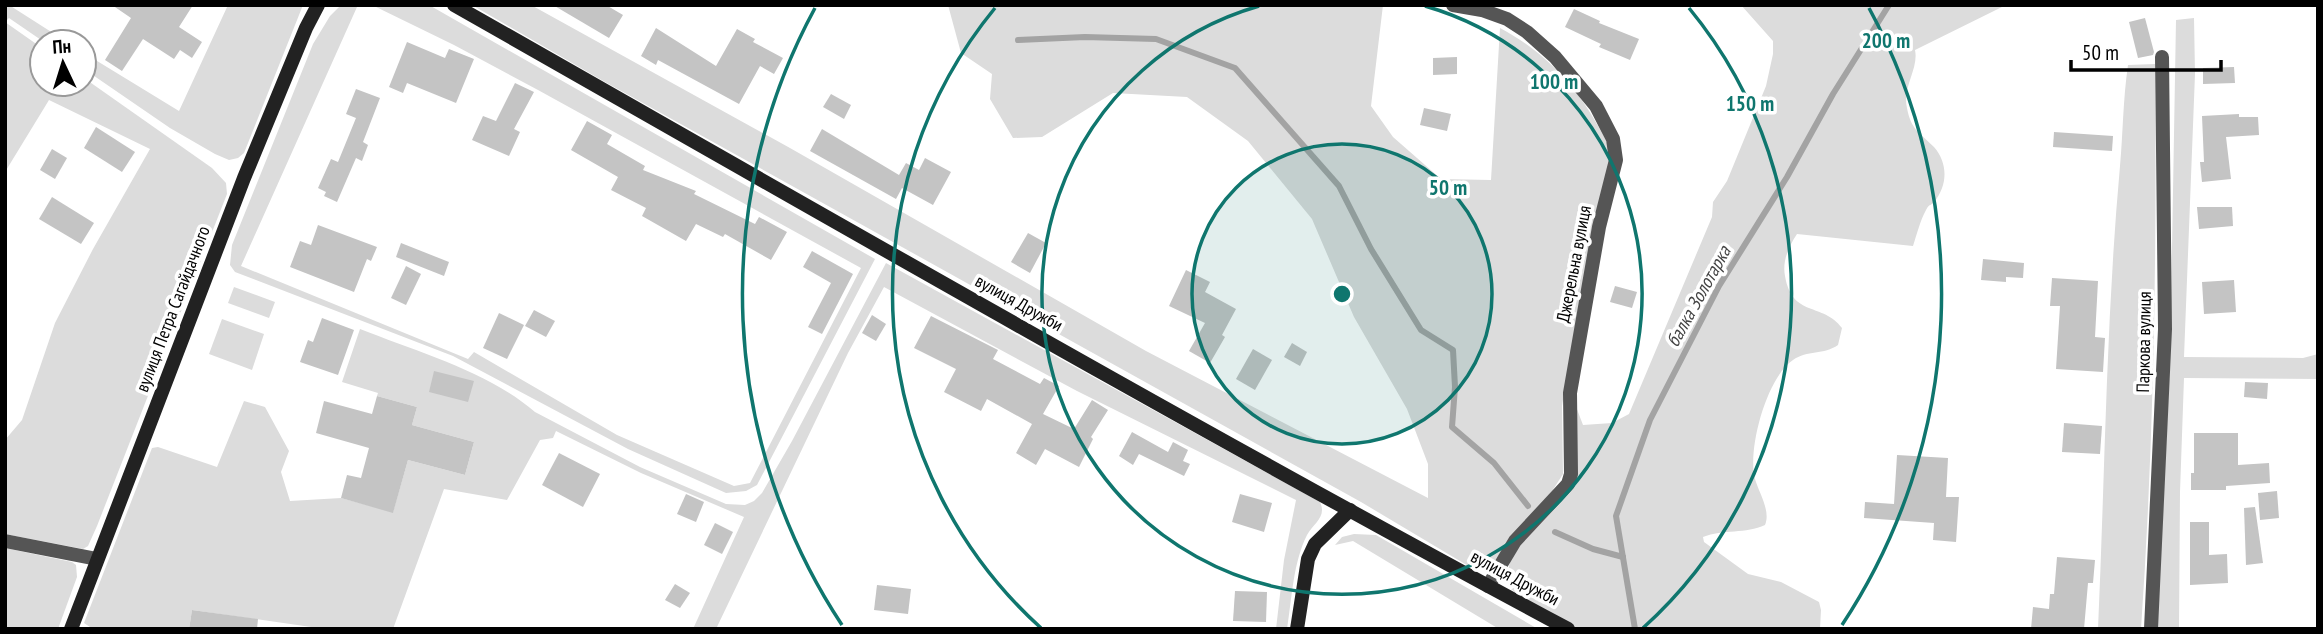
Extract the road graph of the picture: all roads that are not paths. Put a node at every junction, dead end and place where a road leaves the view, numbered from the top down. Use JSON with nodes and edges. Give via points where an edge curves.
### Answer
{"nodes":[{"id":1,"x":318,"y":5,"type":"edge"},
{"id":2,"x":454,"y":5,"type":"edge"},
{"id":3,"x":1453,"y":5,"type":"edge"},
{"id":4,"x":2162,"y":57,"type":"dead end"},
{"id":5,"x":1350,"y":510,"type":"junction"},
{"id":6,"x":5,"y":541,"type":"edge"},
{"id":7,"x":97,"y":559,"type":"junction"},
{"id":8,"x":1488,"y":586,"type":"junction"},
{"id":9,"x":71,"y":629,"type":"edge"},
{"id":10,"x":1297,"y":629,"type":"edge"},
{"id":11,"x":1568,"y":629,"type":"edge"},
{"id":12,"x":2151,"y":629,"type":"edge"}],
"edges":[{"from":1,"to":7,"type":"street","name":"вулиця Петра Сагайдачного","via":[[244,178]]},
{"from":2,"to":5,"type":"street","name":"вулиця Дружби"},
{"from":3,"to":8,"type":"street","name":"Джерельна вулиця","via":[[1507,19],[1555,57],[1596,106],[1613,139],[1616,160],[1570,393],[1571,474],[1562,492],[1515,541]]},
{"from":4,"to":12,"type":"street","name":"Паркова вулиця","via":[[2165,330]]},
{"from":5,"to":8,"type":"street","name":"вулиця Дружби"},
{"from":5,"to":10,"type":"street","via":[[1315,544],[1308,559]]},
{"from":6,"to":7,"type":"street"},
{"from":7,"to":9,"type":"street","name":"вулиця Петра Сагайдачного"},
{"from":8,"to":11,"type":"street","name":"вулиця Дружби"}]}
